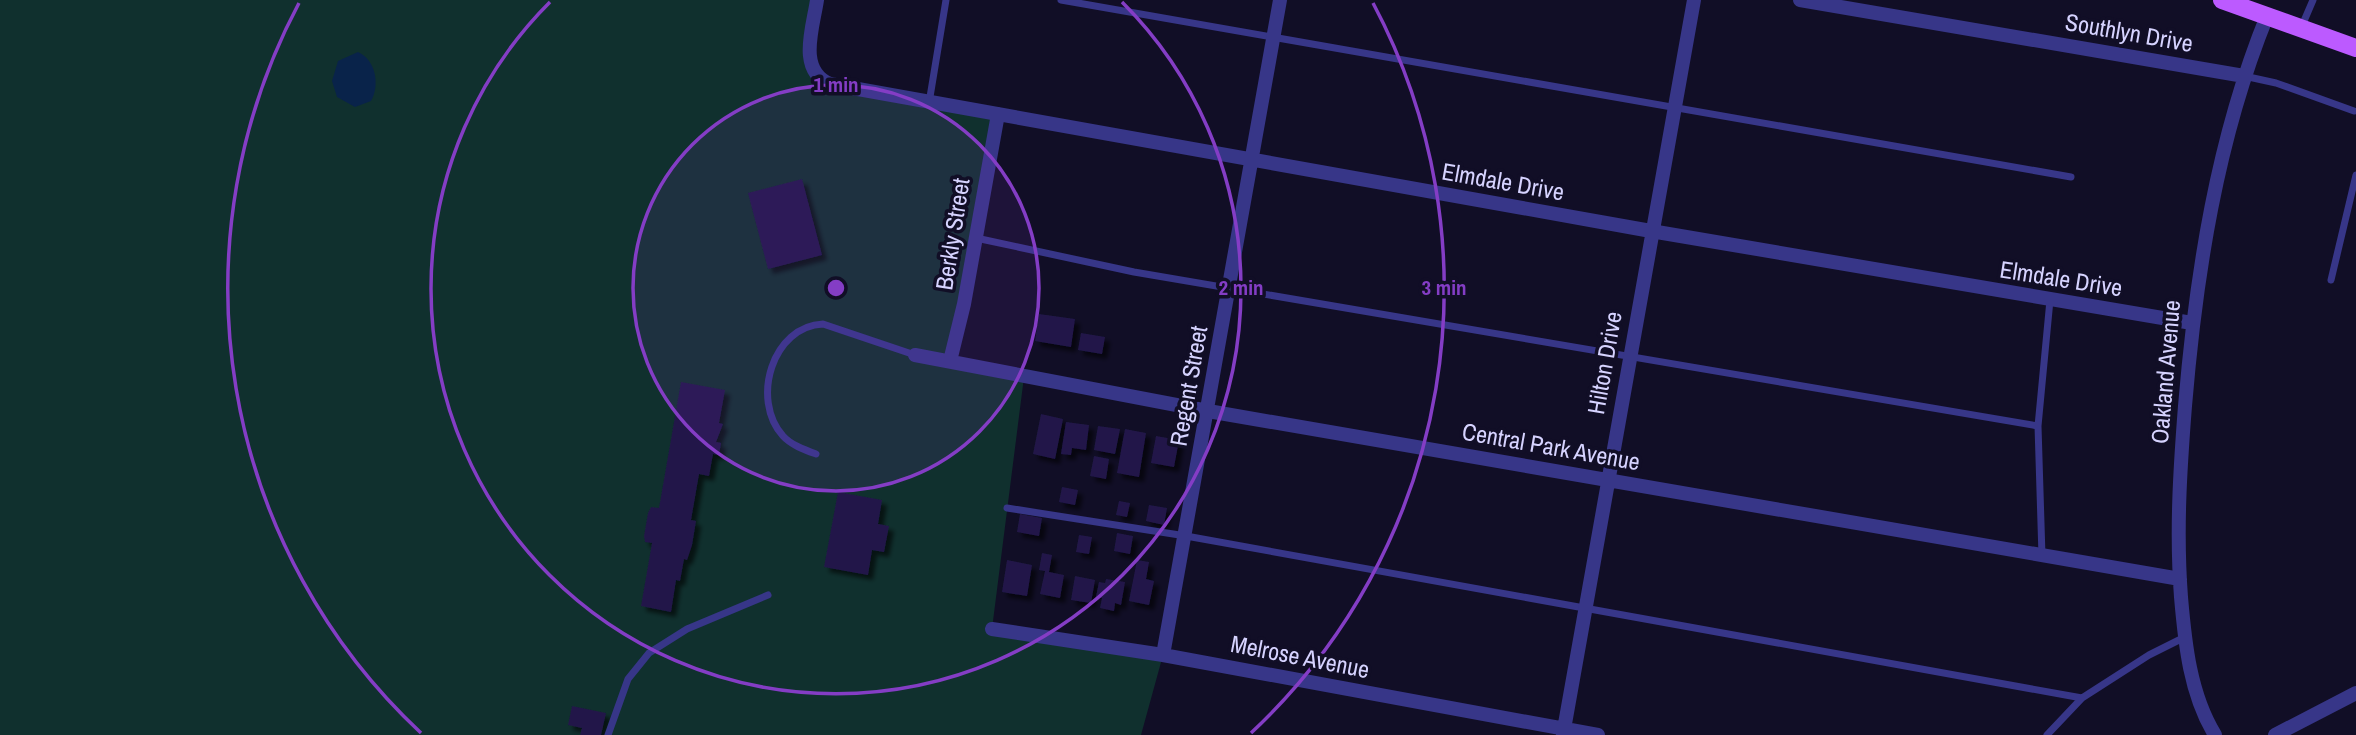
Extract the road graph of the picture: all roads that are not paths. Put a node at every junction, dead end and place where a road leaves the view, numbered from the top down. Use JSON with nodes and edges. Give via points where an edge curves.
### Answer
{"nodes":[{"id":1,"x":817,"y":0,"type":"edge"},
{"id":2,"x":946,"y":0,"type":"edge"},
{"id":3,"x":1061,"y":0,"type":"edge"},
{"id":4,"x":1279,"y":0,"type":"edge"},
{"id":5,"x":1694,"y":0,"type":"edge"},
{"id":6,"x":1800,"y":0,"type":"edge"},
{"id":7,"x":2222,"y":0,"type":"edge"},
{"id":8,"x":2313,"y":0,"type":"edge"},
{"id":9,"x":2251,"y":5,"type":"edge"},
{"id":10,"x":2267,"y":16,"type":"junction"},
{"id":11,"x":2301,"y":28,"type":"junction"},
{"id":12,"x":1273,"y":38,"type":"junction"},
{"id":13,"x":2356,"y":48,"type":"edge"},
{"id":14,"x":2244,"y":76,"type":"junction"},
{"id":15,"x":929,"y":103,"type":"junction"},
{"id":16,"x":1675,"y":109,"type":"junction"},
{"id":17,"x":2354,"y":111,"type":"dead end"},
{"id":18,"x":998,"y":114,"type":"junction"},
{"id":19,"x":1250,"y":159,"type":"junction"},
{"id":20,"x":2356,"y":175,"type":"edge"},
{"id":21,"x":2071,"y":177,"type":"dead end"},
{"id":22,"x":1651,"y":232,"type":"junction"},
{"id":23,"x":976,"y":238,"type":"junction"},
{"id":24,"x":2332,"y":280,"type":"dead end"},
{"id":25,"x":1229,"y":286,"type":"junction"},
{"id":26,"x":2050,"y":300,"type":"junction"},
{"id":27,"x":2192,"y":323,"type":"junction"},
{"id":28,"x":915,"y":355,"type":"joint"},
{"id":29,"x":1630,"y":356,"type":"junction"},
{"id":30,"x":950,"y":361,"type":"junction"},
{"id":31,"x":1208,"y":411,"type":"junction"},
{"id":32,"x":2038,"y":426,"type":"junction"},
{"id":33,"x":816,"y":454,"type":"dead end"},
{"id":34,"x":1606,"y":480,"type":"junction"},
{"id":35,"x":1007,"y":508,"type":"dead end"},
{"id":36,"x":1186,"y":536,"type":"junction"},
{"id":37,"x":2042,"y":556,"type":"junction"},
{"id":38,"x":2180,"y":579,"type":"junction"},
{"id":39,"x":768,"y":595,"type":"dead end"},
{"id":40,"x":1585,"y":608,"type":"junction"},
{"id":41,"x":992,"y":629,"type":"dead end"},
{"id":42,"x":2185,"y":637,"type":"junction"},
{"id":43,"x":1163,"y":655,"type":"junction"},
{"id":44,"x":2356,"y":693,"type":"edge"},
{"id":45,"x":2082,"y":698,"type":"junction"},
{"id":46,"x":1563,"y":732,"type":"edge"},
{"id":47,"x":608,"y":735,"type":"edge"},
{"id":48,"x":1598,"y":735,"type":"edge"},
{"id":49,"x":2047,"y":735,"type":"edge"},
{"id":50,"x":2215,"y":735,"type":"edge"},
{"id":51,"x":2275,"y":735,"type":"edge"}],
"edges":[{"from":1,"to":15,"type":"street","name":"Elmdale Drive","via":[[809,55],[812,69],[830,84]]},
{"from":2,"to":15,"type":"lane"},
{"from":3,"to":12,"type":"lane"},
{"from":4,"to":12,"type":"street","name":"Regent Street"},
{"from":5,"to":16,"type":"street","name":"Hilton Drive"},
{"from":6,"to":14,"type":"street","name":"Southlyn Drive"},
{"from":7,"to":9,"type":"main road"},
{"from":8,"to":11,"type":"lane"},
{"from":9,"to":10,"type":"main road"},
{"from":10,"to":11,"type":"main road"},
{"from":10,"to":14,"type":"street","name":"Oakland Avenue"},
{"from":11,"to":13,"type":"main road"},
{"from":12,"to":16,"type":"lane"},
{"from":12,"to":19,"type":"street","name":"Regent Street"},
{"from":14,"to":17,"type":"lane"},
{"from":14,"to":27,"type":"street","name":"Oakland Avenue","via":[[2221,162]]},
{"from":15,"to":18,"type":"street","name":"Elmdale Drive"},
{"from":16,"to":21,"type":"lane"},
{"from":16,"to":22,"type":"street","name":"Hilton Drive"},
{"from":18,"to":19,"type":"street","name":"Elmdale Drive"},
{"from":18,"to":23,"type":"street","name":"Berkly Street"},
{"from":19,"to":22,"type":"street","name":"Elmdale Drive"},
{"from":19,"to":25,"type":"street","name":"Regent Street"},
{"from":20,"to":24,"type":"lane"},
{"from":22,"to":26,"type":"street","name":"Elmdale Drive"},
{"from":22,"to":29,"type":"street","name":"Hilton Drive"},
{"from":23,"to":25,"type":"lane","via":[[1134,272]]},
{"from":23,"to":30,"type":"street","name":"Berkly Street"},
{"from":25,"to":29,"type":"lane"},
{"from":25,"to":31,"type":"street","name":"Regent Street"},
{"from":26,"to":27,"type":"street","name":"Elmdale Drive"},
{"from":26,"to":32,"type":"lane"},
{"from":27,"to":38,"type":"street","name":"Oakland Avenue","via":[[2178,494]]},
{"from":28,"to":30,"type":"street","name":"Central Park Avenue"},
{"from":28,"to":33,"type":"lane","via":[[823,324],[808,324],[787,337],[776,352],[771,373],[771,411],[783,436]]},
{"from":29,"to":32,"type":"lane"},
{"from":29,"to":34,"type":"street","name":"Hilton Drive"},
{"from":30,"to":31,"type":"street","name":"Central Park Avenue"},
{"from":31,"to":34,"type":"street","name":"Central Park Avenue"},
{"from":31,"to":36,"type":"street","name":"Regent Street"},
{"from":32,"to":37,"type":"lane"},
{"from":34,"to":37,"type":"street","name":"Central Park Avenue"},
{"from":34,"to":40,"type":"street","name":"Hilton Drive"},
{"from":35,"to":36,"type":"lane"},
{"from":36,"to":40,"type":"lane"},
{"from":36,"to":43,"type":"street","name":"Regent Street"},
{"from":37,"to":38,"type":"street","name":"Central Park Avenue"},
{"from":38,"to":42,"type":"street","name":"Oakland Avenue"},
{"from":39,"to":47,"type":"lane","via":[[687,629],[649,653],[628,679]]},
{"from":40,"to":45,"type":"lane"},
{"from":40,"to":46,"type":"street","name":"Hilton Drive"},
{"from":41,"to":43,"type":"street","name":"Melrose Avenue"},
{"from":42,"to":45,"type":"lane"},
{"from":42,"to":50,"type":"street","name":"Oakland Avenue","via":[[2203,710]]},
{"from":43,"to":46,"type":"street","name":"Melrose Avenue"},
{"from":44,"to":51,"type":"street"},
{"from":45,"to":49,"type":"lane"},
{"from":46,"to":48,"type":"street","name":"Melrose Avenue"}]}
